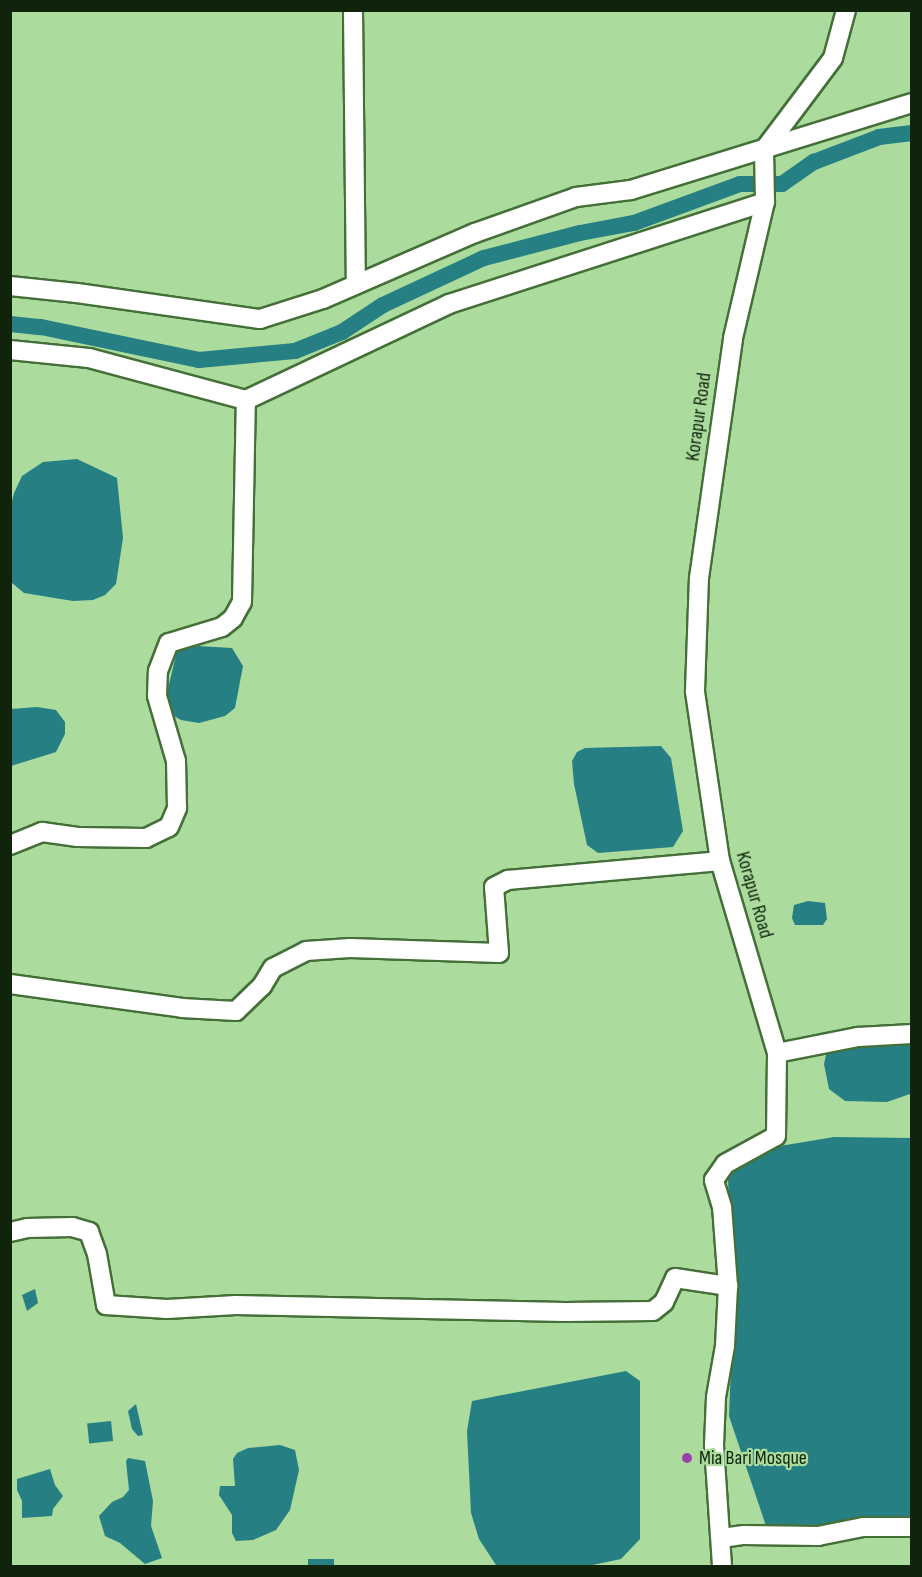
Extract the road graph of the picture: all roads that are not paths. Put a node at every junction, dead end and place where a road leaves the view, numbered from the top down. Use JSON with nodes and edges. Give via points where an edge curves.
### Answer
{"nodes":[{"id":1,"x":353,"y":10,"type":"edge"},
{"id":2,"x":846,"y":10,"type":"edge"},
{"id":3,"x":912,"y":103,"type":"edge"},
{"id":4,"x":764,"y":150,"type":"junction"},
{"id":5,"x":765,"y":198,"type":"junction"},
{"id":6,"x":356,"y":283,"type":"junction"},
{"id":7,"x":10,"y":286,"type":"edge"},
{"id":8,"x":10,"y":350,"type":"edge"},
{"id":9,"x":246,"y":400,"type":"junction"},
{"id":10,"x":10,"y":845,"type":"edge"},
{"id":11,"x":720,"y":861,"type":"junction"},
{"id":12,"x":10,"y":984,"type":"edge"},
{"id":13,"x":912,"y":1034,"type":"edge"},
{"id":14,"x":777,"y":1053,"type":"junction"},
{"id":15,"x":10,"y":1233,"type":"edge"},
{"id":16,"x":728,"y":1286,"type":"junction"},
{"id":17,"x":912,"y":1527,"type":"edge"},
{"id":18,"x":722,"y":1538,"type":"junction"},
{"id":19,"x":722,"y":1566,"type":"edge"}],
"edges":[{"from":1,"to":6,"type":"street"},
{"from":2,"to":4,"type":"street","via":[[832,58]]},
{"from":3,"to":4,"type":"street"},
{"from":4,"to":5,"type":"street","name":"Korapur Road"},
{"from":4,"to":6,"type":"street","via":[[631,190],[576,197],[475,233]]},
{"from":5,"to":9,"type":"street","via":[[449,304]]},
{"from":5,"to":11,"type":"street","name":"Korapur Road","via":[[733,338],[699,578],[695,691]]},
{"from":6,"to":7,"type":"street","via":[[323,299],[260,319]]},
{"from":8,"to":9,"type":"street","via":[[89,358]]},
{"from":9,"to":10,"type":"street","via":[[242,602],[222,627],[169,643],[158,671],[157,696],[176,761],[177,808],[169,827],[146,838],[42,832]]},
{"from":11,"to":12,"type":"street","via":[[508,880],[494,887],[500,953],[350,948],[306,951],[273,968],[262,986],[236,1011],[182,1008]]},
{"from":11,"to":14,"type":"street","name":"Korapur Road"},
{"from":13,"to":14,"type":"street","via":[[858,1037]]},
{"from":14,"to":16,"type":"street","name":"Korapur Road","via":[[776,1136],[725,1164],[714,1180],[722,1207]]},
{"from":15,"to":16,"type":"street","via":[[27,1228],[72,1227],[89,1232],[106,1305],[167,1309],[236,1305],[653,1311],[664,1302],[675,1278]]},
{"from":16,"to":18,"type":"street","name":"Korapur Road","via":[[714,1444]]},
{"from":17,"to":18,"type":"street","via":[[863,1527],[818,1536]]},
{"from":18,"to":19,"type":"street","name":"Korapur Road"}]}
